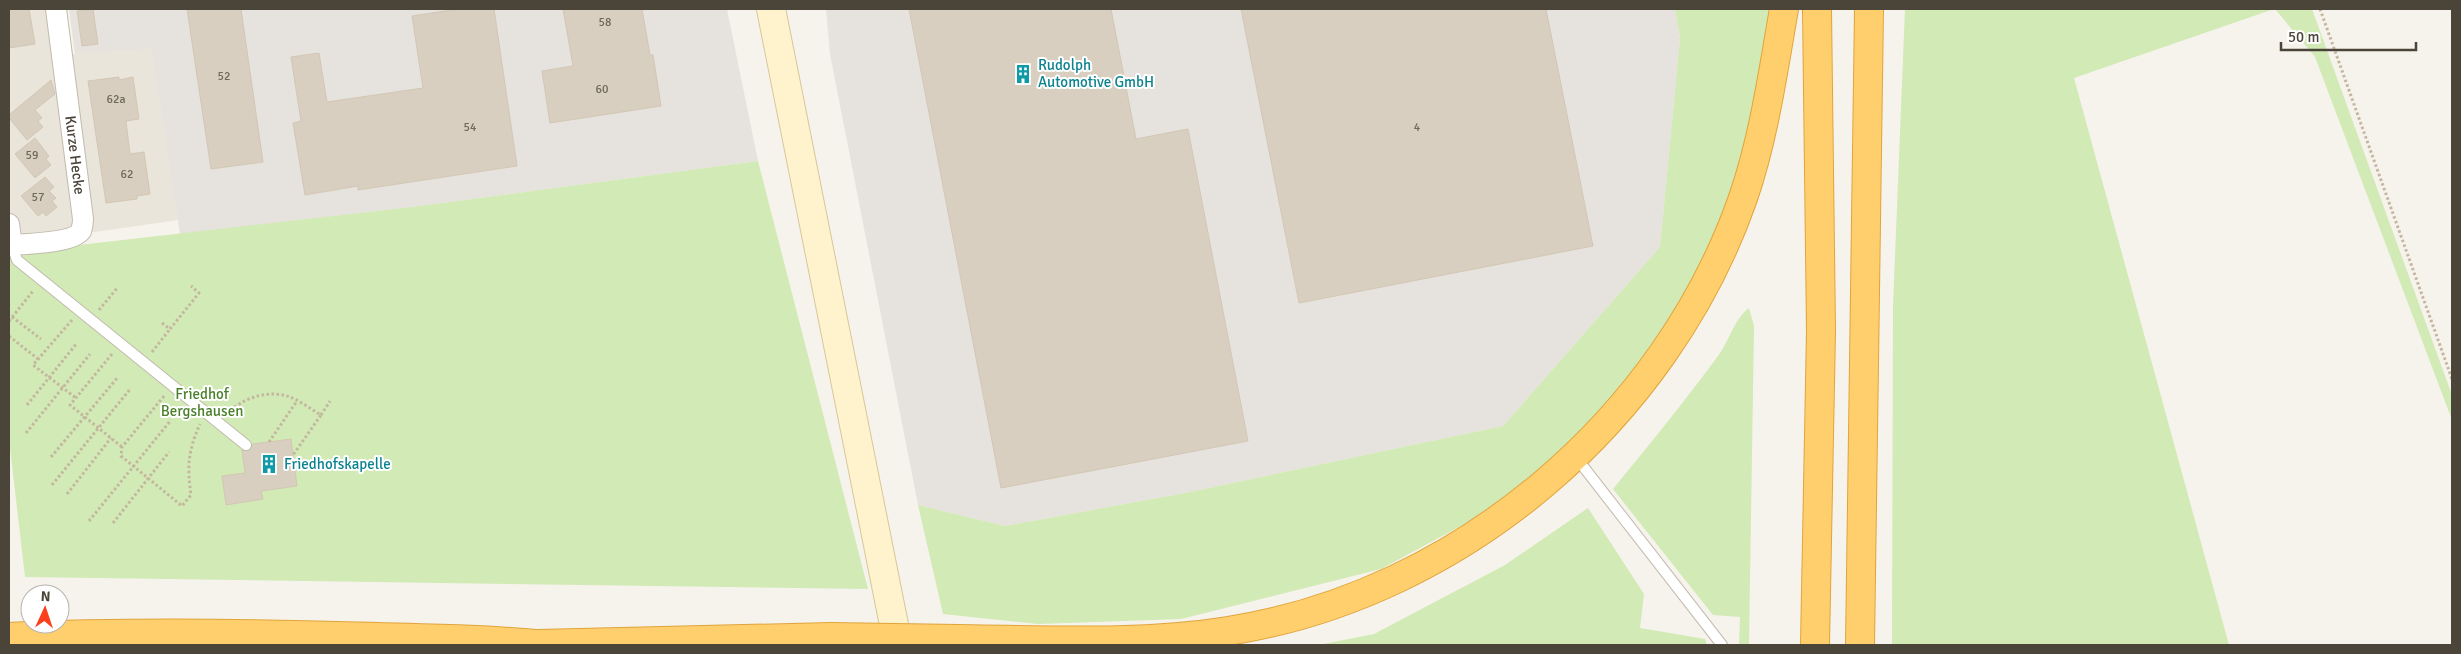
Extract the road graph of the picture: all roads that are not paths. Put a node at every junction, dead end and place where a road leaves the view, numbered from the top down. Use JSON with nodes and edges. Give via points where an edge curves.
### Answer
{"nodes":[{"id":1,"x":56,"y":9,"type":"edge"},
{"id":2,"x":771,"y":9,"type":"edge"},
{"id":3,"x":1784,"y":9,"type":"edge"},
{"id":4,"x":1817,"y":9,"type":"edge"},
{"id":5,"x":1869,"y":9,"type":"edge"},
{"id":6,"x":9,"y":224,"type":"edge"},
{"id":7,"x":10,"y":245,"type":"edge"},
{"id":8,"x":246,"y":445,"type":"dead end"},
{"id":9,"x":1575,"y":456,"type":"junction"},
{"id":10,"x":9,"y":637,"type":"edge"},
{"id":11,"x":542,"y":645,"type":"edge"},
{"id":12,"x":898,"y":645,"type":"edge"},
{"id":13,"x":1722,"y":645,"type":"edge"},
{"id":14,"x":1815,"y":645,"type":"edge"},
{"id":15,"x":1860,"y":645,"type":"edge"}],
"edges":[{"from":1,"to":7,"type":"street","name":"Kurze Hecke","via":[[83,219],[81,230],[74,237]]},
{"from":2,"to":12,"type":"main road"},
{"from":3,"to":9,"type":"highway","via":[[1761,138],[1743,199],[1718,258],[1688,314],[1653,367],[1614,417]]},
{"from":4,"to":14,"type":"highway","via":[[1821,331]]},
{"from":5,"to":15,"type":"highway"},
{"from":6,"to":7,"type":"street"},
{"from":7,"to":8,"type":"lane","via":[[17,260]]},
{"from":9,"to":11,"type":"highway","bridge":true,"via":[[1520,503],[1468,540],[1395,578],[1293,616],[1231,630],[1168,639],[831,637]]},
{"from":9,"to":13,"type":"lane"},
{"from":10,"to":11,"type":"highway","via":[[234,633]]}]}
